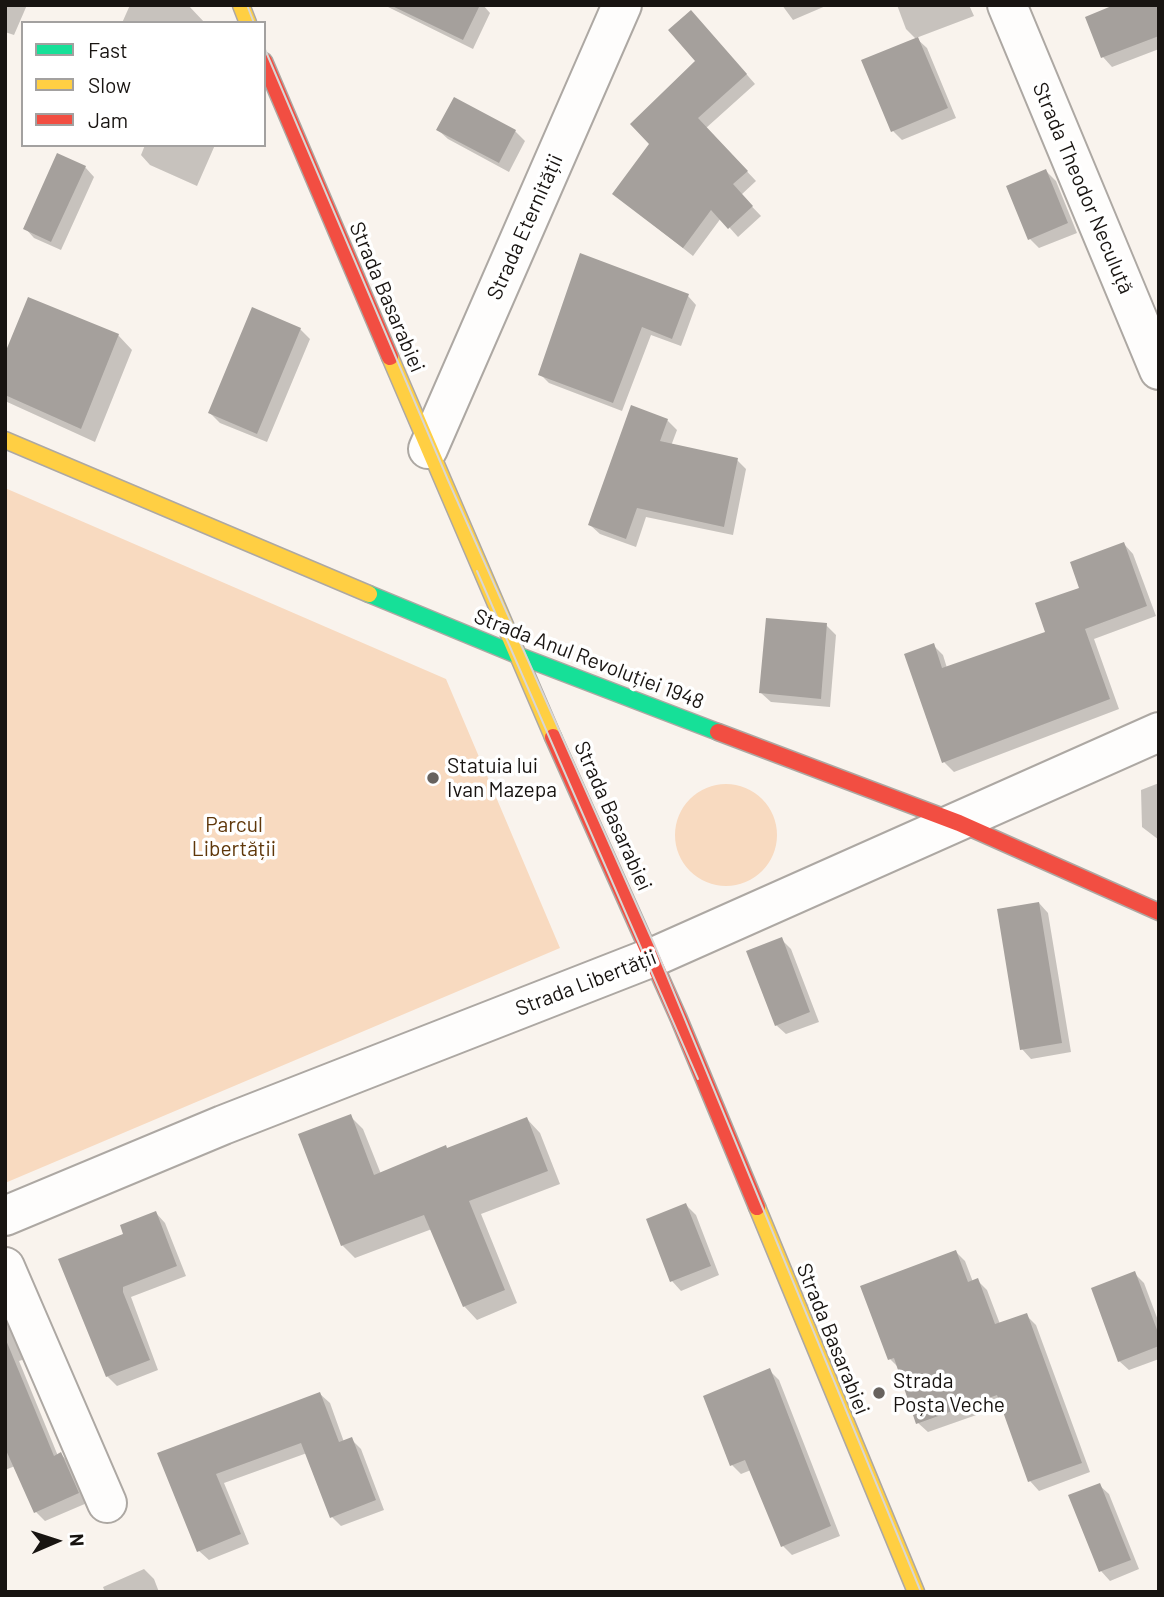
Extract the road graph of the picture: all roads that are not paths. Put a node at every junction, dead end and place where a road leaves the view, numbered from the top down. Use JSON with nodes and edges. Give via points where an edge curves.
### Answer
{"nodes":[{"id":1,"x":622,"y":5,"type":"edge"},
{"id":2,"x":1007,"y":5,"type":"edge"},
{"id":3,"x":266,"y":66,"type":"edge"},
{"id":4,"x":1159,"y":370,"type":"edge"},
{"id":5,"x":5,"y":440,"type":"edge"},
{"id":6,"x":428,"y":449,"type":"junction"},
{"id":7,"x":517,"y":655,"type":"junction"},
{"id":8,"x":1159,"y":732,"type":"edge"},
{"id":9,"x":960,"y":823,"type":"junction"},
{"id":10,"x":1159,"y":912,"type":"edge"},
{"id":11,"x":653,"y":957,"type":"junction"},
{"id":12,"x":5,"y":1216,"type":"edge"},
{"id":13,"x":5,"y":1267,"type":"edge"},
{"id":14,"x":107,"y":1503,"type":"dead end"},
{"id":15,"x":916,"y":1592,"type":"edge"}],
"edges":[{"from":1,"to":6,"type":"street","name":"Strada Eternității"},
{"from":2,"to":4,"type":"street","name":"Strada Theodor Neculuță"},
{"from":3,"to":6,"type":"main road","name":"Strada Basarabiei"},
{"from":5,"to":7,"type":"main road","name":"Strada Anul Revoluției 1948"},
{"from":6,"to":7,"type":"main road","name":"Strada Basarabiei"},
{"from":7,"to":9,"type":"main road","name":"Strada Anul Revoluției 1948"},
{"from":7,"to":11,"type":"main road","name":"Strada Basarabiei"},
{"from":8,"to":9,"type":"street","name":"Strada Libertății"},
{"from":9,"to":10,"type":"main road","name":"Strada Anul Revoluției 1948"},
{"from":9,"to":11,"type":"street","name":"Strada Libertății"},
{"from":11,"to":12,"type":"street","name":"Strada Libertății","via":[[223,1125]]},
{"from":11,"to":15,"type":"main road","name":"Strada Basarabiei"},
{"from":13,"to":14,"type":"street"}]}
